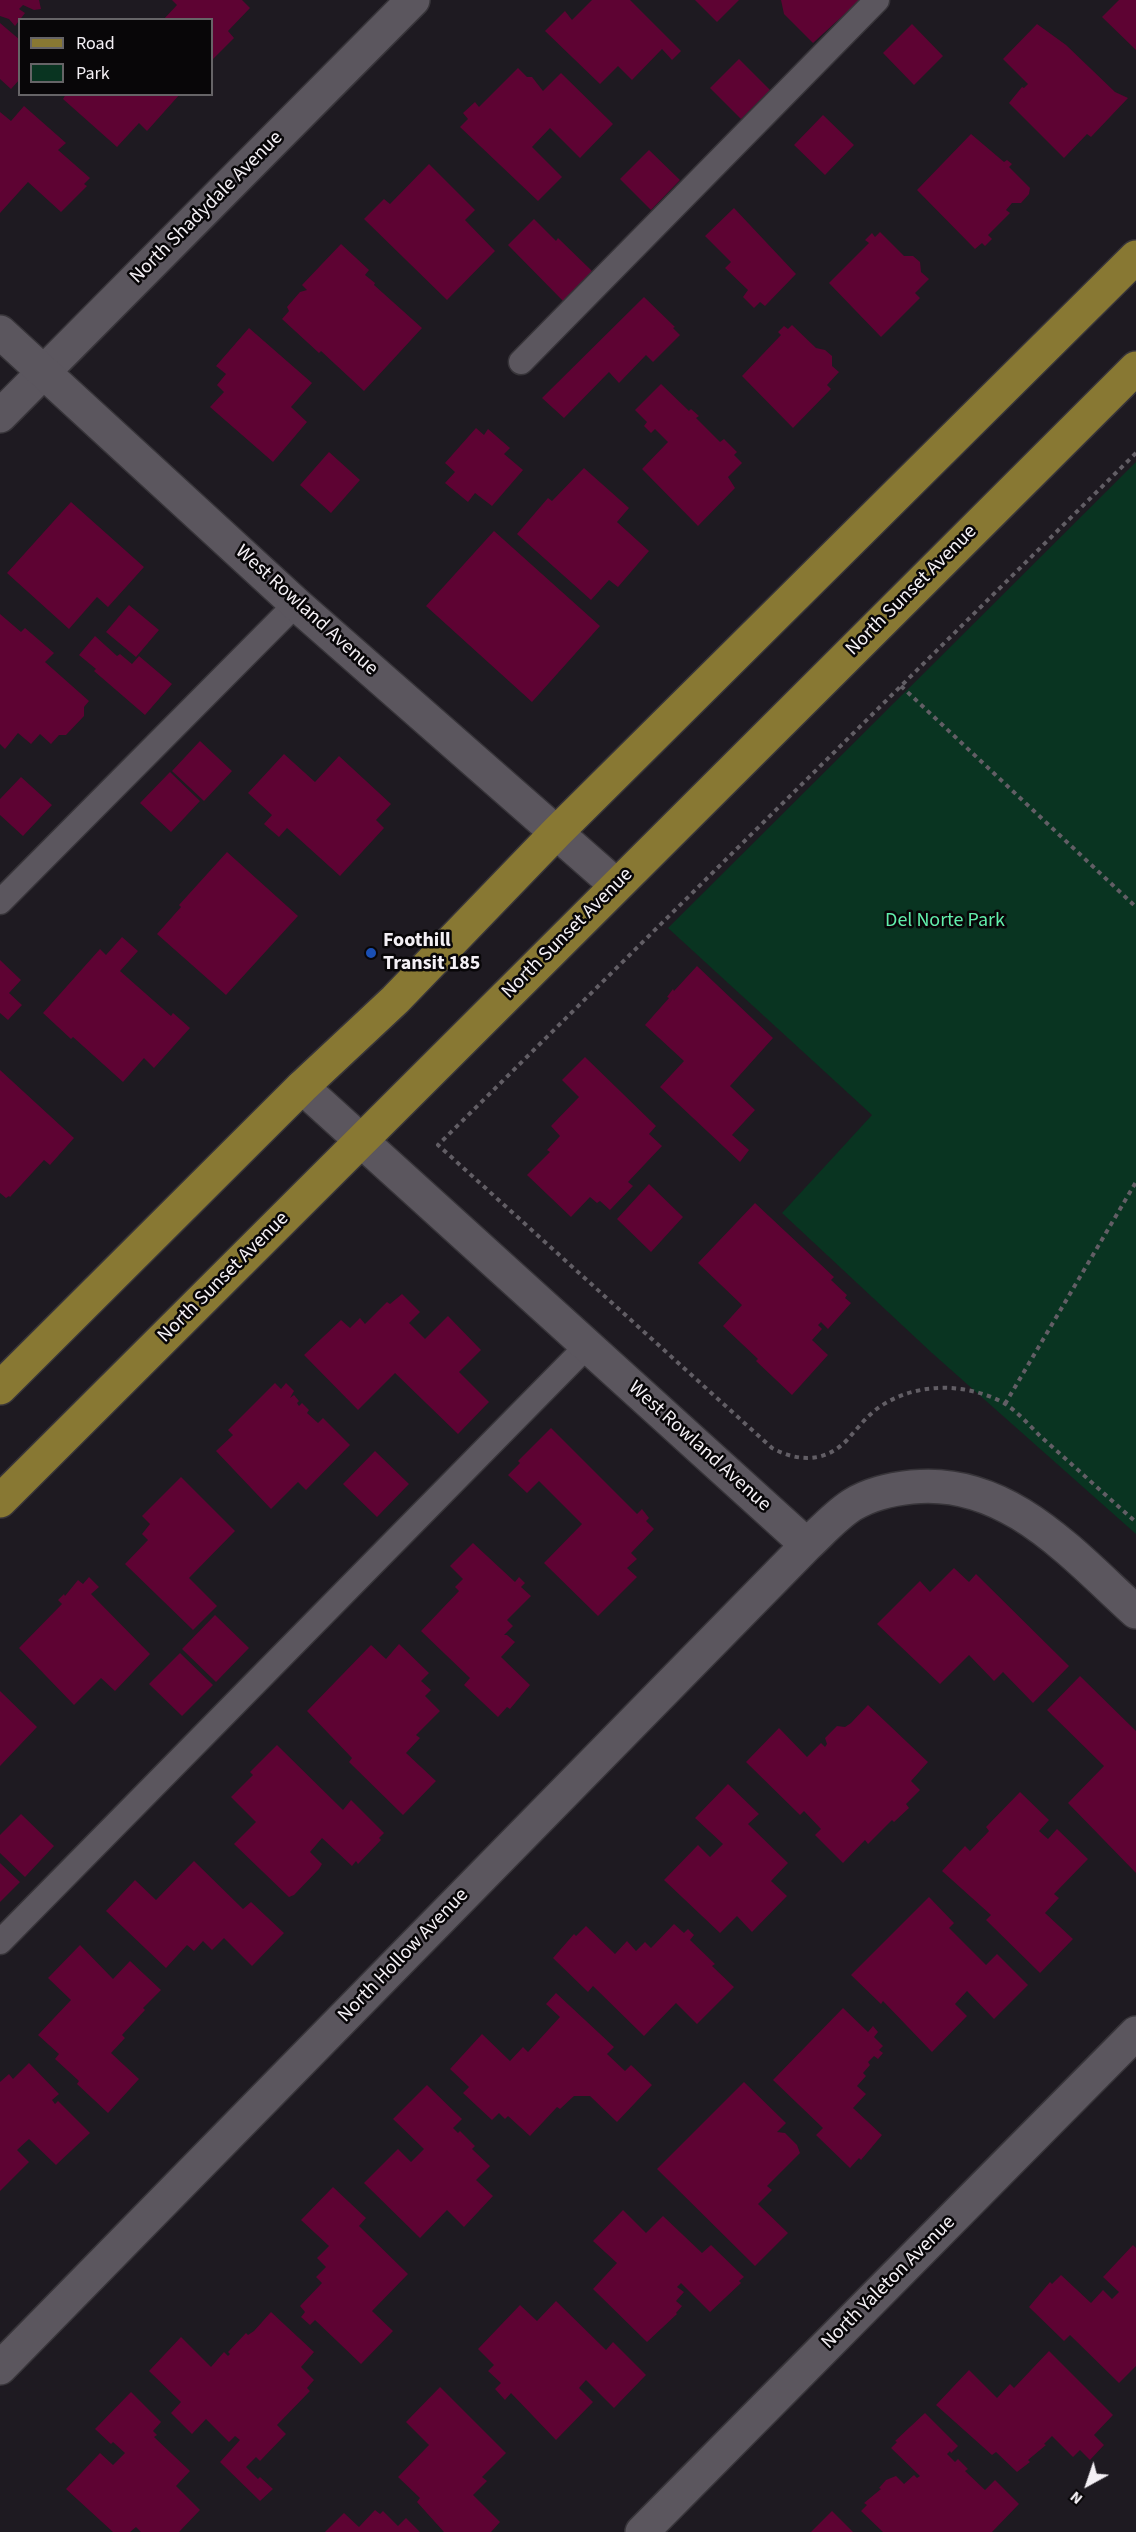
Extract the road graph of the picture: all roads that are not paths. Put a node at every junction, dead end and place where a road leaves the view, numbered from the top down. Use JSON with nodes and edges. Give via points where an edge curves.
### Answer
{"nodes":[{"id":1,"x":413,"y":0,"type":"edge"},
{"id":2,"x":878,"y":0,"type":"edge"},
{"id":3,"x":1136,"y":257,"type":"edge"},
{"id":4,"x":0,"y":332,"type":"edge"},
{"id":5,"x":521,"y":362,"type":"dead end"},
{"id":6,"x":1136,"y":368,"type":"edge"},
{"id":7,"x":44,"y":372,"type":"junction"},
{"id":8,"x":0,"y":416,"type":"edge"},
{"id":9,"x":296,"y":604,"type":"junction"},
{"id":10,"x":557,"y":832,"type":"junction"},
{"id":11,"x":616,"y":885,"type":"junction"},
{"id":12,"x":0,"y":902,"type":"edge"},
{"id":13,"x":302,"y":1087,"type":"junction"},
{"id":14,"x":361,"y":1142,"type":"junction"},
{"id":15,"x":587,"y":1346,"type":"junction"},
{"id":16,"x":0,"y":1388,"type":"edge"},
{"id":17,"x":0,"y":1501,"type":"edge"},
{"id":18,"x":807,"y":1545,"type":"junction"},
{"id":19,"x":1136,"y":1612,"type":"edge"},
{"id":20,"x":0,"y":1942,"type":"edge"},
{"id":21,"x":1136,"y":2033,"type":"edge"},
{"id":22,"x":0,"y":2367,"type":"edge"},
{"id":23,"x":642,"y":2532,"type":"edge"}],
"edges":[{"from":1,"to":7,"type":"street","name":"North Shadydale Avenue"},
{"from":2,"to":5,"type":"lane"},
{"from":3,"to":10,"type":"main road"},
{"from":4,"to":7,"type":"street","name":"West Rowland Avenue"},
{"from":6,"to":11,"type":"main road","name":"North Sunset Avenue"},
{"from":7,"to":8,"type":"street","name":"North Shadydale Avenue"},
{"from":7,"to":9,"type":"street","name":"West Rowland Avenue"},
{"from":9,"to":10,"type":"street","name":"West Rowland Avenue"},
{"from":9,"to":12,"type":"lane"},
{"from":10,"to":11,"type":"street","name":"West Rowland Avenue"},
{"from":10,"to":13,"type":"main road","via":[[394,1000]]},
{"from":11,"to":14,"type":"main road","name":"North Sunset Avenue"},
{"from":13,"to":14,"type":"street","name":"West Rowland Avenue"},
{"from":13,"to":16,"type":"main road"},
{"from":14,"to":15,"type":"street","name":"West Rowland Avenue"},
{"from":14,"to":17,"type":"main road","name":"North Sunset Avenue"},
{"from":15,"to":18,"type":"street","name":"West Rowland Avenue"},
{"from":15,"to":20,"type":"lane"},
{"from":18,"to":19,"type":"street","via":[[851,1505],[879,1492],[930,1485],[959,1489],[1013,1508],[1037,1524]]},
{"from":18,"to":22,"type":"street","name":"North Hollow Avenue"},
{"from":21,"to":23,"type":"street","name":"North Yaleton Avenue"}]}
